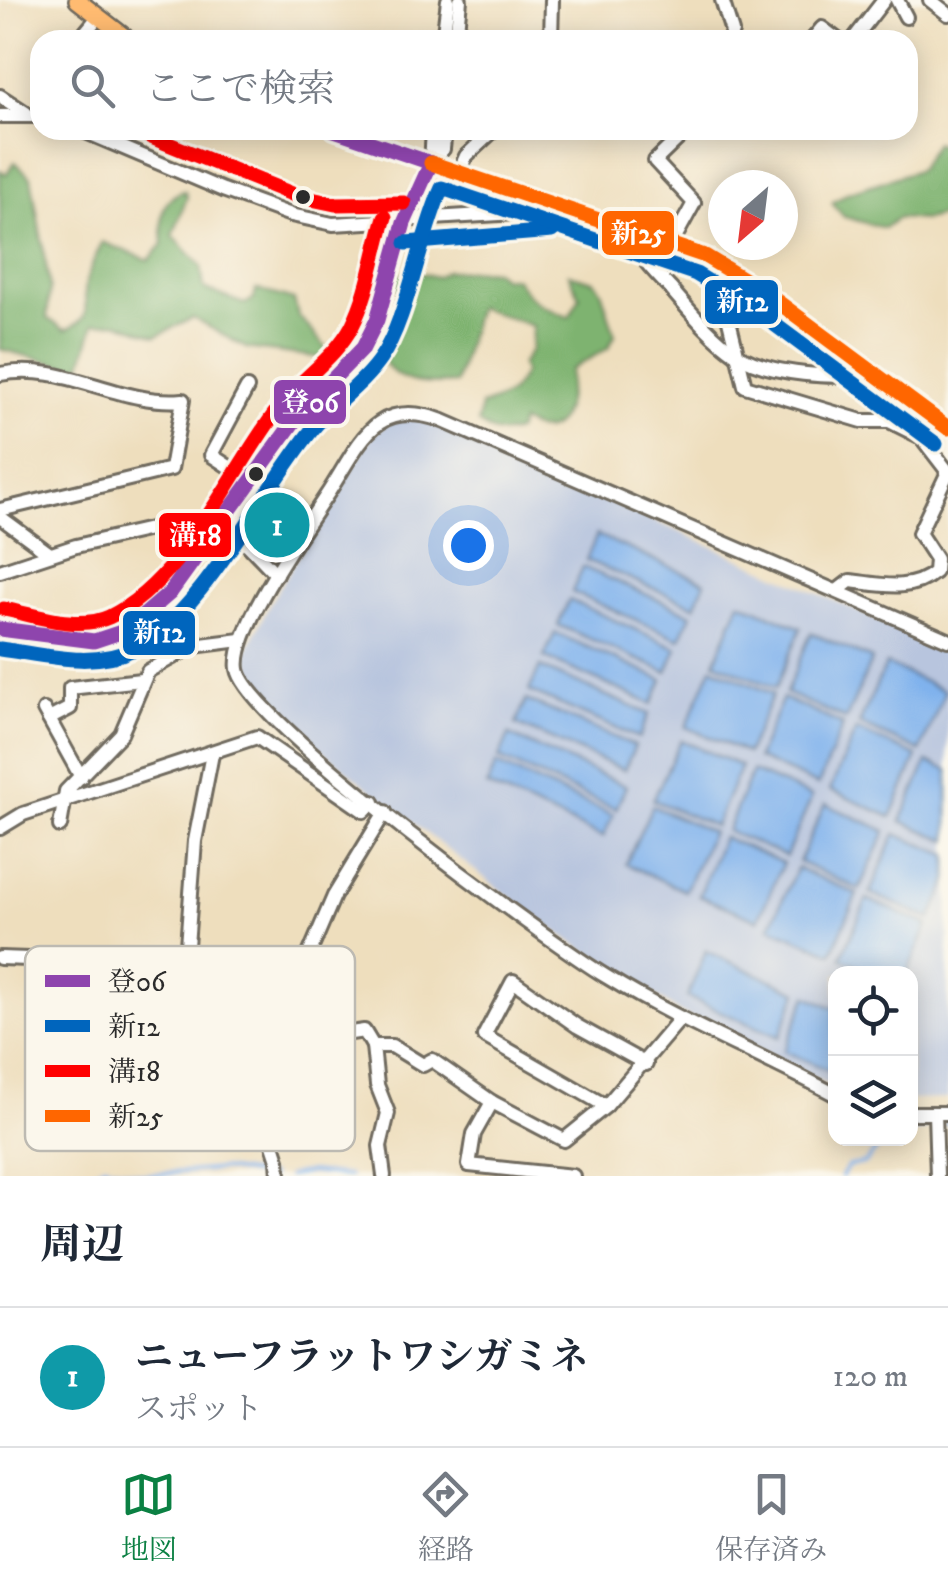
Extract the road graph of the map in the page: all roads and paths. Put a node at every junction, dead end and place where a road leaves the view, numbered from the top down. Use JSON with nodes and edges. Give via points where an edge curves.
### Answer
{"nodes":[{"id":1,"x":77,"y":0,"type":"edge"},
{"id":2,"x":448,"y":0,"type":"edge"},
{"id":3,"x":460,"y":0,"type":"edge"},
{"id":4,"x":552,"y":0,"type":"edge"},
{"id":5,"x":722,"y":0,"type":"edge"},
{"id":6,"x":884,"y":0,"type":"edge"},
{"id":7,"x":916,"y":0,"type":"edge"},
{"id":8,"x":930,"y":0,"type":"edge"},
{"id":9,"x":901,"y":7,"type":"edge"},
{"id":10,"x":948,"y":14,"type":"edge"},
{"id":11,"x":98,"y":16,"type":"junction"},
{"id":12,"x":87,"y":30,"type":"edge"},
{"id":13,"x":116,"y":30,"type":"edge"},
{"id":14,"x":444,"y":30,"type":"edge"},
{"id":15,"x":457,"y":30,"type":"edge"},
{"id":16,"x":551,"y":30,"type":"edge"},
{"id":17,"x":731,"y":30,"type":"edge"},
{"id":18,"x":862,"y":30,"type":"edge"},
{"id":19,"x":0,"y":96,"type":"edge"},
{"id":20,"x":30,"y":111,"type":"edge"},
{"id":21,"x":30,"y":114,"type":"edge"},
{"id":22,"x":0,"y":116,"type":"edge"},
{"id":23,"x":106,"y":140,"type":"edge"},
{"id":24,"x":363,"y":140,"type":"edge"},
{"id":25,"x":432,"y":140,"type":"edge"},
{"id":26,"x":444,"y":140,"type":"edge"},
{"id":27,"x":483,"y":140,"type":"edge"},
{"id":28,"x":677,"y":140,"type":"edge"},
{"id":29,"x":431,"y":163,"type":"junction"},
{"id":30,"x":459,"y":172,"type":"junction"},
{"id":31,"x":569,"y":210,"type":"junction"},
{"id":32,"x":404,"y":223,"type":"junction"},
{"id":33,"x":632,"y":231,"type":"junction"},
{"id":34,"x":672,"y":243,"type":"junction"},
{"id":35,"x":739,"y":275,"type":"junction"},
{"id":36,"x":738,"y":355,"type":"junction"},
{"id":37,"x":873,"y":371,"type":"junction"},
{"id":38,"x":0,"y":374,"type":"edge"},
{"id":39,"x":246,"y":388,"type":"dead end"},
{"id":40,"x":932,"y":416,"type":"junction"},
{"id":41,"x":948,"y":428,"type":"edge"},
{"id":42,"x":921,"y":437,"type":"junction"},
{"id":43,"x":252,"y":482,"type":"junction"},
{"id":44,"x":0,"y":514,"type":"edge"},
{"id":45,"x":225,"y":522,"type":"junction"},
{"id":46,"x":211,"y":540,"type":"junction"},
{"id":47,"x":50,"y":554,"type":"junction"},
{"id":48,"x":0,"y":571,"type":"edge"},
{"id":49,"x":276,"y":574,"type":"junction"},
{"id":50,"x":837,"y":591,"type":"junction"},
{"id":51,"x":0,"y":629,"type":"edge"},
{"id":52,"x":241,"y":640,"type":"junction"},
{"id":53,"x":948,"y":640,"type":"edge"},
{"id":54,"x":141,"y":680,"type":"junction"},
{"id":55,"x":212,"y":754,"type":"junction"},
{"id":56,"x":81,"y":777,"type":"junction"},
{"id":57,"x":62,"y":801,"type":"junction"},
{"id":58,"x":373,"y":802,"type":"junction"},
{"id":59,"x":385,"y":812,"type":"junction"},
{"id":60,"x":60,"y":826,"type":"dead end"},
{"id":61,"x":0,"y":828,"type":"edge"},
{"id":62,"x":188,"y":946,"type":"edge"},
{"id":63,"x":311,"y":946,"type":"edge"},
{"id":64,"x":0,"y":958,"type":"edge"},
{"id":65,"x":25,"y":959,"type":"edge"},
{"id":66,"x":680,"y":1019,"type":"junction"},
{"id":67,"x":355,"y":1030,"type":"edge"},
{"id":68,"x":373,"y":1046,"type":"junction"},
{"id":69,"x":646,"y":1064,"type":"junction"},
{"id":70,"x":828,"y":1091,"type":"edge"},
{"id":71,"x":492,"y":1102,"type":"junction"},
{"id":72,"x":606,"y":1106,"type":"junction"},
{"id":73,"x":941,"y":1113,"type":"edge"},
{"id":74,"x":275,"y":1151,"type":"edge"},
{"id":75,"x":279,"y":1176,"type":"edge"},
{"id":76,"x":384,"y":1176,"type":"edge"},
{"id":77,"x":572,"y":1176,"type":"edge"},
{"id":78,"x":936,"y":1176,"type":"edge"}],
"edges":[{"from":1,"to":11,"type":"main road"},
{"from":2,"to":14,"type":"street"},
{"from":3,"to":15,"type":"street"},
{"from":4,"to":16,"type":"street"},
{"from":5,"to":17,"type":"street"},
{"from":6,"to":18,"type":"street"},
{"from":7,"to":9,"type":"street"},
{"from":8,"to":10,"type":"street"},
{"from":11,"to":12,"type":"street"},
{"from":11,"to":13,"type":"main road"},
{"from":19,"to":20,"type":"street"},
{"from":21,"to":22,"type":"street"},
{"from":23,"to":32,"type":"street","via":[[292,215],[333,224]]},
{"from":24,"to":29,"type":"main road"},
{"from":25,"to":29,"type":"street"},
{"from":26,"to":29,"type":"street"},
{"from":27,"to":30,"type":"street"},
{"from":28,"to":34,"type":"street","via":[[655,161],[694,203]]},
{"from":29,"to":30,"type":"main road"},
{"from":29,"to":32,"type":"street"},
{"from":30,"to":31,"type":"main road"},
{"from":31,"to":32,"type":"street"},
{"from":31,"to":33,"type":"main road"},
{"from":32,"to":43,"type":"street","via":[[363,348],[300,413]]},
{"from":33,"to":34,"type":"main road"},
{"from":33,"to":36,"type":"street","via":[[642,258]]},
{"from":34,"to":35,"type":"main road"},
{"from":35,"to":36,"type":"street","via":[[727,312]]},
{"from":35,"to":37,"type":"main road"},
{"from":36,"to":37,"type":"street","via":[[819,375]]},
{"from":36,"to":42,"type":"street","via":[[745,386],[862,421],[889,421]]},
{"from":37,"to":40,"type":"main road"},
{"from":38,"to":44,"type":"street","via":[[57,373],[130,398],[183,400],[171,469]]},
{"from":39,"to":43,"type":"street","via":[[210,454]]},
{"from":40,"to":41,"type":"main road"},
{"from":40,"to":42,"type":"street"},
{"from":42,"to":50,"type":"street","via":[[948,466],[920,526],[921,540],[936,558],[934,572],[892,587],[850,581]]},
{"from":43,"to":45,"type":"street"},
{"from":44,"to":47,"type":"street"},
{"from":45,"to":46,"type":"street"},
{"from":45,"to":49,"type":"street"},
{"from":46,"to":47,"type":"street","via":[[168,525]]},
{"from":46,"to":51,"type":"street","via":[[155,609],[112,637],[70,641]]},
{"from":47,"to":48,"type":"street"},
{"from":49,"to":50,"type":"street","via":[[367,433],[385,416],[408,411]]},
{"from":49,"to":52,"type":"street"},
{"from":50,"to":53,"type":"street"},
{"from":52,"to":54,"type":"street","via":[[193,646]]},
{"from":52,"to":58,"type":"street","via":[[238,669],[262,710]]},
{"from":54,"to":56,"type":"street","via":[[120,734]]},
{"from":54,"to":56,"type":"street","via":[[70,688],[70,708],[47,714]]},
{"from":55,"to":57,"type":"street"},
{"from":55,"to":58,"type":"street","via":[[257,737],[364,811]]},
{"from":55,"to":62,"type":"street","via":[[195,842]]},
{"from":56,"to":57,"type":"street"},
{"from":57,"to":60,"type":"street"},
{"from":57,"to":61,"type":"street"},
{"from":58,"to":59,"type":"street"},
{"from":59,"to":63,"type":"street"},
{"from":59,"to":66,"type":"street","via":[[589,966]]},
{"from":64,"to":65,"type":"street"},
{"from":66,"to":69,"type":"street"},
{"from":66,"to":70,"type":"street"},
{"from":67,"to":68,"type":"street"},
{"from":68,"to":71,"type":"street","via":[[392,1046],[422,1065],[432,1060]]},
{"from":68,"to":76,"type":"street","via":[[388,1112],[380,1146]]},
{"from":69,"to":72,"type":"street"},
{"from":69,"to":72,"type":"street","via":[[512,981],[484,1036]]},
{"from":71,"to":72,"type":"street","via":[[564,1140]]},
{"from":71,"to":77,"type":"street","via":[[474,1134],[469,1165]]},
{"from":73,"to":78,"type":"street"},
{"from":74,"to":75,"type":"street"}]}
